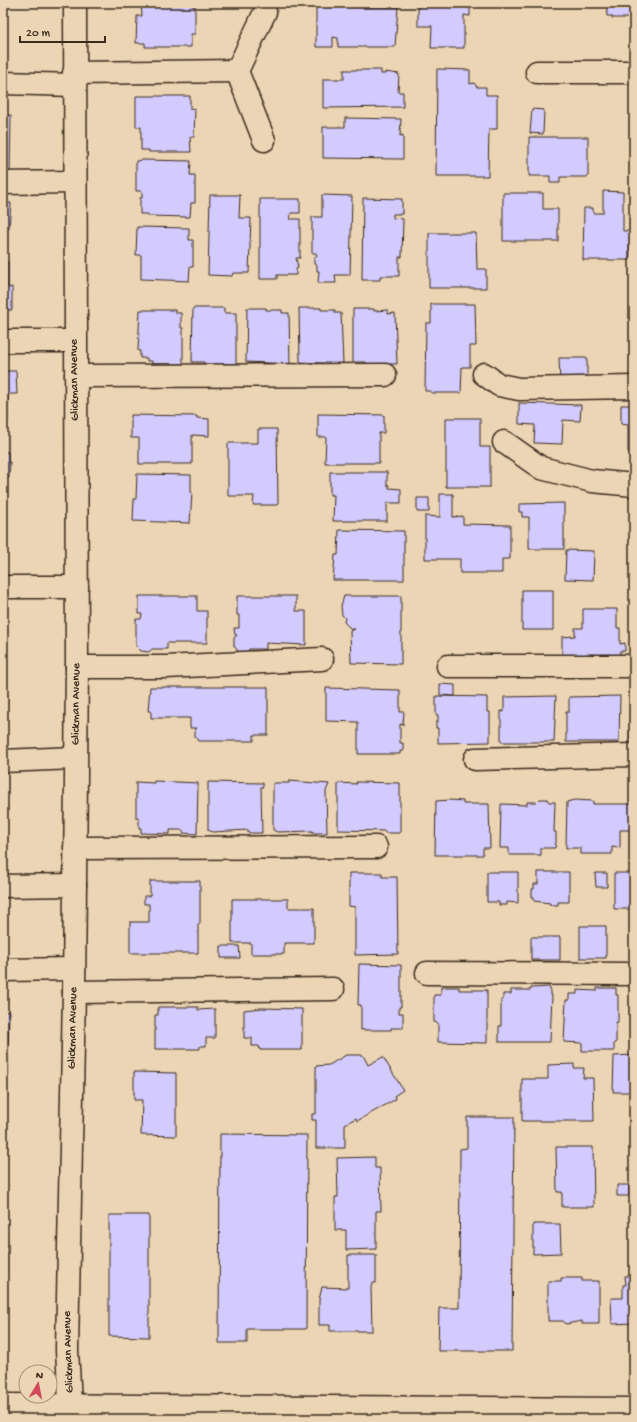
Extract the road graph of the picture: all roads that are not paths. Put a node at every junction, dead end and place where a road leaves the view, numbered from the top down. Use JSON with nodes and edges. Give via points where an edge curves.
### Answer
{"nodes":[{"id":1,"x":75,"y":3,"type":"edge"},
{"id":2,"x":264,"y":12,"type":"dead end"},
{"id":3,"x":237,"y":71,"type":"junction"},
{"id":4,"x":537,"y":72,"type":"dead end"},
{"id":5,"x":634,"y":72,"type":"edge"},
{"id":6,"x":74,"y":79,"type":"junction"},
{"id":7,"x":3,"y":84,"type":"edge"},
{"id":8,"x":264,"y":140,"type":"dead end"},
{"id":9,"x":74,"y":182,"type":"junction"},
{"id":10,"x":3,"y":183,"type":"edge"},
{"id":11,"x":3,"y":341,"type":"edge"},
{"id":12,"x":75,"y":341,"type":"junction"},
{"id":13,"x":484,"y":374,"type":"dead end"},
{"id":14,"x":385,"y":375,"type":"dead end"},
{"id":15,"x":76,"y":376,"type":"junction"},
{"id":16,"x":634,"y":387,"type":"edge"},
{"id":17,"x":504,"y":442,"type":"dead end"},
{"id":18,"x":634,"y":485,"type":"edge"},
{"id":19,"x":3,"y":586,"type":"edge"},
{"id":20,"x":77,"y":587,"type":"junction"},
{"id":21,"x":322,"y":659,"type":"dead end"},
{"id":22,"x":448,"y":666,"type":"dead end"},
{"id":23,"x":634,"y":666,"type":"edge"},
{"id":24,"x":77,"y":667,"type":"junction"},
{"id":25,"x":634,"y":755,"type":"edge"},
{"id":26,"x":75,"y":758,"type":"junction"},
{"id":27,"x":475,"y":759,"type":"dead end"},
{"id":28,"x":3,"y":761,"type":"edge"},
{"id":29,"x":376,"y":847,"type":"dead end"},
{"id":30,"x":75,"y":848,"type":"junction"},
{"id":31,"x":74,"y":885,"type":"junction"},
{"id":32,"x":3,"y":886,"type":"edge"},
{"id":33,"x":73,"y":969,"type":"junction"},
{"id":34,"x":3,"y":970,"type":"edge"},
{"id":35,"x":427,"y":972,"type":"dead end"},
{"id":36,"x":634,"y":974,"type":"edge"},
{"id":37,"x":333,"y":989,"type":"dead end"},
{"id":38,"x":74,"y":992,"type":"junction"},
{"id":39,"x":3,"y":1405,"type":"edge"},
{"id":40,"x":634,"y":1409,"type":"edge"},
{"id":41,"x":70,"y":1412,"type":"edge"},
{"id":42,"x":120,"y":1412,"type":"edge"}],
"edges":[{"from":1,"to":6,"type":"street","name":"Glickman Avenue"},
{"from":2,"to":3,"type":"street"},
{"from":3,"to":6,"type":"street"},
{"from":3,"to":8,"type":"street"},
{"from":4,"to":5,"type":"street"},
{"from":6,"to":7,"type":"street"},
{"from":6,"to":9,"type":"street","name":"Glickman Avenue"},
{"from":9,"to":10,"type":"street"},
{"from":9,"to":12,"type":"street","name":"Glickman Avenue"},
{"from":11,"to":12,"type":"street"},
{"from":12,"to":15,"type":"street","name":"Glickman Avenue"},
{"from":13,"to":16,"type":"street","via":[[498,384],[518,389]]},
{"from":14,"to":15,"type":"street"},
{"from":15,"to":20,"type":"street","name":"Glickman Avenue"},
{"from":17,"to":18,"type":"street","via":[[541,468],[592,481]]},
{"from":19,"to":20,"type":"street"},
{"from":20,"to":24,"type":"street","name":"Glickman Avenue"},
{"from":21,"to":24,"type":"street","via":[[166,667]]},
{"from":22,"to":23,"type":"street"},
{"from":24,"to":26,"type":"street","name":"Glickman Avenue"},
{"from":25,"to":27,"type":"street"},
{"from":26,"to":28,"type":"street"},
{"from":26,"to":30,"type":"street","name":"Glickman Avenue"},
{"from":29,"to":30,"type":"street"},
{"from":30,"to":31,"type":"street","name":"Glickman Avenue"},
{"from":31,"to":32,"type":"street"},
{"from":31,"to":33,"type":"street","name":"Glickman Avenue"},
{"from":33,"to":34,"type":"street"},
{"from":33,"to":38,"type":"street","name":"Glickman Avenue"},
{"from":35,"to":36,"type":"street"},
{"from":37,"to":38,"type":"street"},
{"from":38,"to":41,"type":"street","name":"Glickman Avenue","via":[[67,1350]]},
{"from":39,"to":41,"type":"street"},
{"from":40,"to":42,"type":"street"},
{"from":41,"to":42,"type":"street"}]}
